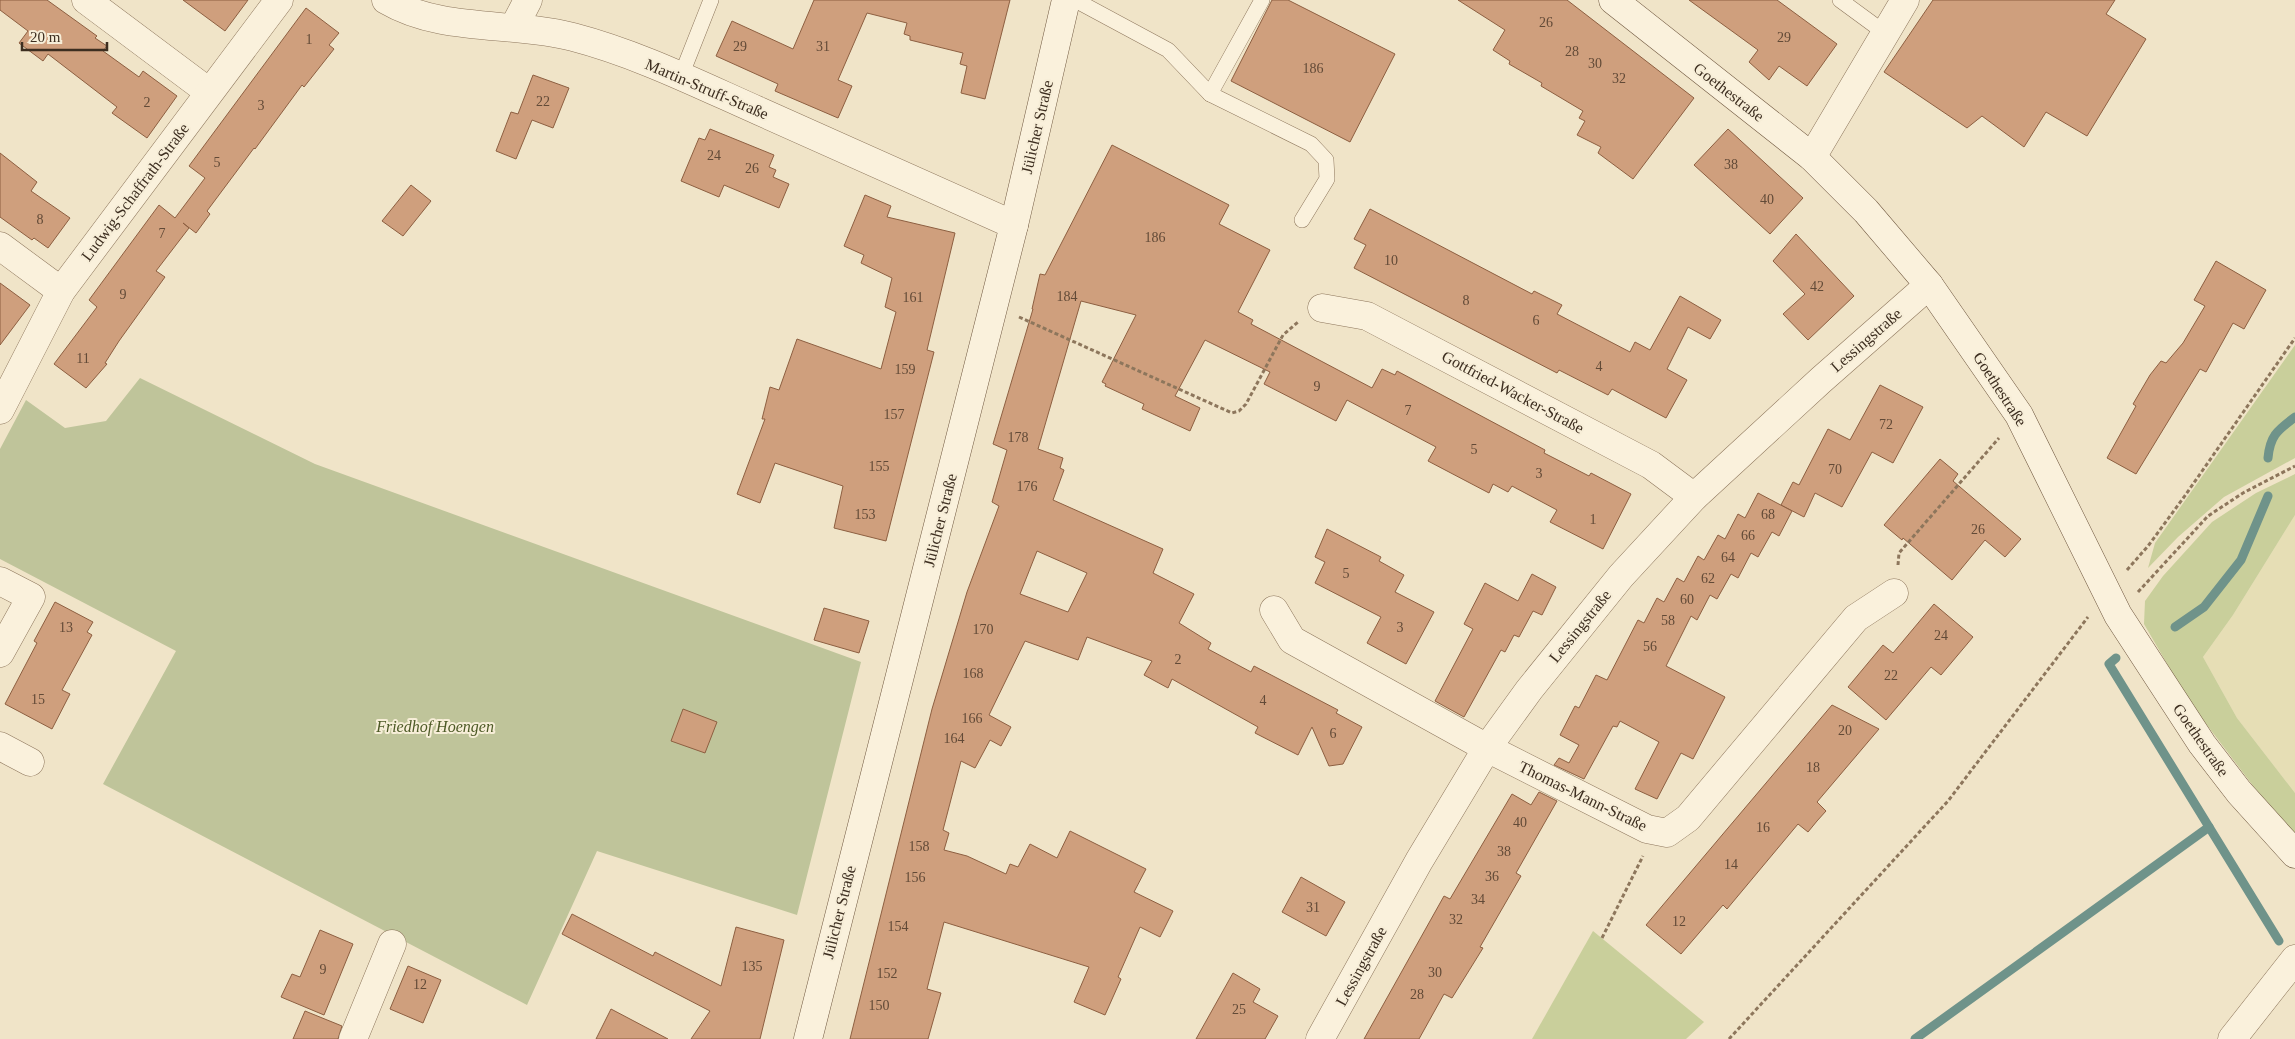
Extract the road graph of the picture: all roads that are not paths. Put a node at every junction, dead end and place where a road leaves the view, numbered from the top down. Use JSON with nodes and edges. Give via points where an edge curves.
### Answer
{"nodes":[{"id":1,"x":86,"y":0,"type":"edge"},
{"id":2,"x":279,"y":0,"type":"edge"},
{"id":3,"x":386,"y":0,"type":"edge"},
{"id":4,"x":528,"y":0,"type":"edge"},
{"id":5,"x":711,"y":0,"type":"edge"},
{"id":6,"x":1066,"y":0,"type":"edge"},
{"id":7,"x":1075,"y":0,"type":"edge"},
{"id":8,"x":1262,"y":0,"type":"edge"},
{"id":9,"x":1613,"y":0,"type":"edge"},
{"id":10,"x":1840,"y":0,"type":"edge"},
{"id":11,"x":1905,"y":0,"type":"edge"},
{"id":12,"x":514,"y":27,"type":"junction"},
{"id":13,"x":1885,"y":33,"type":"junction"},
{"id":14,"x":681,"y":76,"type":"junction"},
{"id":15,"x":209,"y":92,"type":"junction"},
{"id":16,"x":1210,"y":94,"type":"junction"},
{"id":17,"x":1812,"y":157,"type":"junction"},
{"id":18,"x":1302,"y":220,"type":"dead end"},
{"id":19,"x":1014,"y":225,"type":"junction"},
{"id":20,"x":0,"y":246,"type":"edge"},
{"id":21,"x":1929,"y":285,"type":"junction"},
{"id":22,"x":61,"y":292,"type":"junction"},
{"id":23,"x":1322,"y":308,"type":"road end"},
{"id":24,"x":0,"y":410,"type":"edge"},
{"id":25,"x":1694,"y":497,"type":"junction"},
{"id":26,"x":0,"y":580,"type":"edge"},
{"id":27,"x":1894,"y":593,"type":"road end"},
{"id":28,"x":1274,"y":610,"type":"dead end"},
{"id":29,"x":0,"y":653,"type":"edge"},
{"id":30,"x":0,"y":746,"type":"edge"},
{"id":31,"x":1487,"y":748,"type":"junction"},
{"id":32,"x":30,"y":762,"type":"dead end"},
{"id":33,"x":2295,"y":854,"type":"edge"},
{"id":34,"x":392,"y":944,"type":"dead end"},
{"id":35,"x":2295,"y":959,"type":"edge"},
{"id":36,"x":353,"y":1039,"type":"edge"},
{"id":37,"x":808,"y":1039,"type":"edge"},
{"id":38,"x":1320,"y":1039,"type":"edge"},
{"id":39,"x":2232,"y":1039,"type":"edge"}],
"edges":[{"from":1,"to":15,"type":"street"},
{"from":2,"to":15,"type":"street","name":"Ludwig-Schaffrath-Straße"},
{"from":3,"to":12,"type":"street","name":"Martin-Struff-Straße","via":[[399,8],[442,22]]},
{"from":4,"to":12,"type":"street"},
{"from":5,"to":14,"type":"lane"},
{"from":6,"to":19,"type":"street","name":"Jülicher Straße"},
{"from":7,"to":16,"type":"lane","via":[[1168,50]]},
{"from":8,"to":16,"type":"lane"},
{"from":9,"to":17,"type":"street","name":"Goethestraße"},
{"from":10,"to":13,"type":"lane"},
{"from":11,"to":13,"type":"street"},
{"from":12,"to":14,"type":"street","name":"Martin-Struff-Straße","via":[[573,37]]},
{"from":13,"to":17,"type":"street"},
{"from":14,"to":19,"type":"street","name":"Martin-Struff-Straße"},
{"from":15,"to":22,"type":"street","name":"Ludwig-Schaffrath-Straße"},
{"from":16,"to":18,"type":"lane","via":[[1311,144],[1326,160],[1327,179]]},
{"from":17,"to":21,"type":"street","name":"Goethestraße","via":[[1866,211]]},
{"from":19,"to":37,"type":"street","name":"Jülicher Straße"},
{"from":20,"to":22,"type":"street"},
{"from":21,"to":25,"type":"street","name":"Lessingstraße"},
{"from":21,"to":33,"type":"street","name":"Goethestraße","via":[[2019,415],[2112,604],[2202,744],[2239,792]]},
{"from":22,"to":24,"type":"street","name":"Ludwig-Schaffrath-Straße"},
{"from":23,"to":25,"type":"street","name":"Gottfried-Wacker-Straße","via":[[1368,316],[1652,465]]},
{"from":25,"to":31,"type":"street","name":"Lessingstraße","via":[[1622,576],[1529,690]]},
{"from":26,"to":29,"type":"street","via":[[31,597]]},
{"from":27,"to":31,"type":"street","name":"Thomas-Mann-Straße","via":[[1856,618],[1688,818],[1667,833],[1646,829]]},
{"from":28,"to":31,"type":"street","name":"Thomas-Mann-Straße","via":[[1292,640]]},
{"from":30,"to":32,"type":"street"},
{"from":31,"to":38,"type":"street","name":"Lessingstraße","via":[[1419,861]]},
{"from":34,"to":36,"type":"street"},
{"from":35,"to":39,"type":"street"}]}
